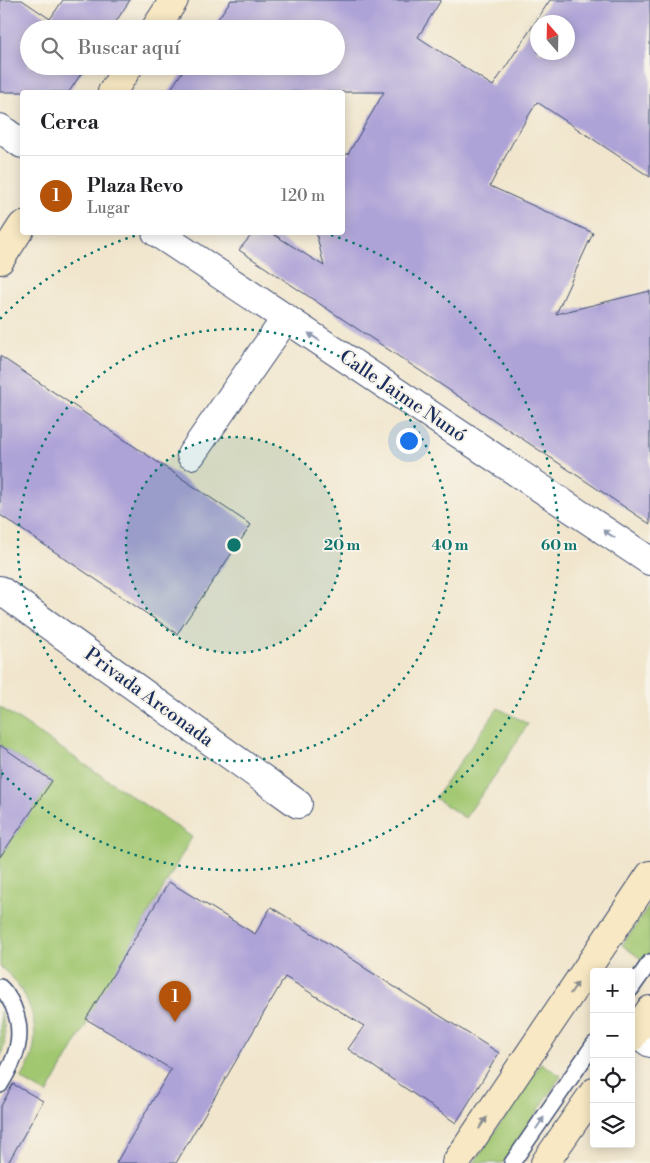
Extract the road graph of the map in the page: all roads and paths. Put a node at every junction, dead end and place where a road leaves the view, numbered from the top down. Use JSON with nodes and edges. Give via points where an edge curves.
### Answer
{"nodes":[{"id":1,"x":174,"y":0,"type":"edge"},
{"id":2,"x":160,"y":20,"type":"edge"},
{"id":3,"x":123,"y":75,"type":"edge"},
{"id":4,"x":113,"y":90,"type":"edge"},
{"id":5,"x":0,"y":128,"type":"edge"},
{"id":6,"x":20,"y":143,"type":"edge"},
{"id":7,"x":20,"y":229,"type":"edge"},
{"id":8,"x":161,"y":235,"type":"edge"},
{"id":9,"x":0,"y":260,"type":"edge"},
{"id":10,"x":286,"y":318,"type":"junction"},
{"id":11,"x":191,"y":455,"type":"dead end"},
{"id":12,"x":650,"y":561,"type":"edge"},
{"id":13,"x":0,"y":590,"type":"edge"},
{"id":14,"x":298,"y":804,"type":"dead end"},
{"id":15,"x":650,"y":875,"type":"edge"},
{"id":16,"x":650,"y":962,"type":"edge"},
{"id":17,"x":635,"y":983,"type":"edge"},
{"id":18,"x":0,"y":987,"type":"edge"},
{"id":19,"x":650,"y":1010,"type":"edge"},
{"id":20,"x":639,"y":1038,"type":"edge"},
{"id":21,"x":590,"y":1050,"type":"edge"},
{"id":22,"x":0,"y":1085,"type":"edge"},
{"id":23,"x":590,"y":1098,"type":"edge"},
{"id":24,"x":456,"y":1163,"type":"edge"},
{"id":25,"x":512,"y":1163,"type":"edge"},
{"id":26,"x":545,"y":1163,"type":"edge"}],
"edges":[{"from":1,"to":2,"type":"main road"},
{"from":3,"to":4,"type":"main road"},
{"from":5,"to":6,"type":"street"},
{"from":7,"to":9,"type":"main road"},
{"from":8,"to":10,"type":"street","name":"Calle Jaime Nunó"},
{"from":10,"to":11,"type":"street"},
{"from":12,"to":10,"type":"street","name":"Calle Jaime Nunó","one_way":true},
{"from":13,"to":14,"type":"street","name":"Privada Arconada"},
{"from":24,"to":15,"type":"main road","one_way":true},
{"from":16,"to":17,"type":"lane"},
{"from":18,"to":22,"type":"lane","via":[[19,1022],[14,1061]]},
{"from":19,"to":20,"type":"main road"},
{"from":25,"to":21,"type":"lane","one_way":true},
{"from":23,"to":26,"type":"main road"}]}
